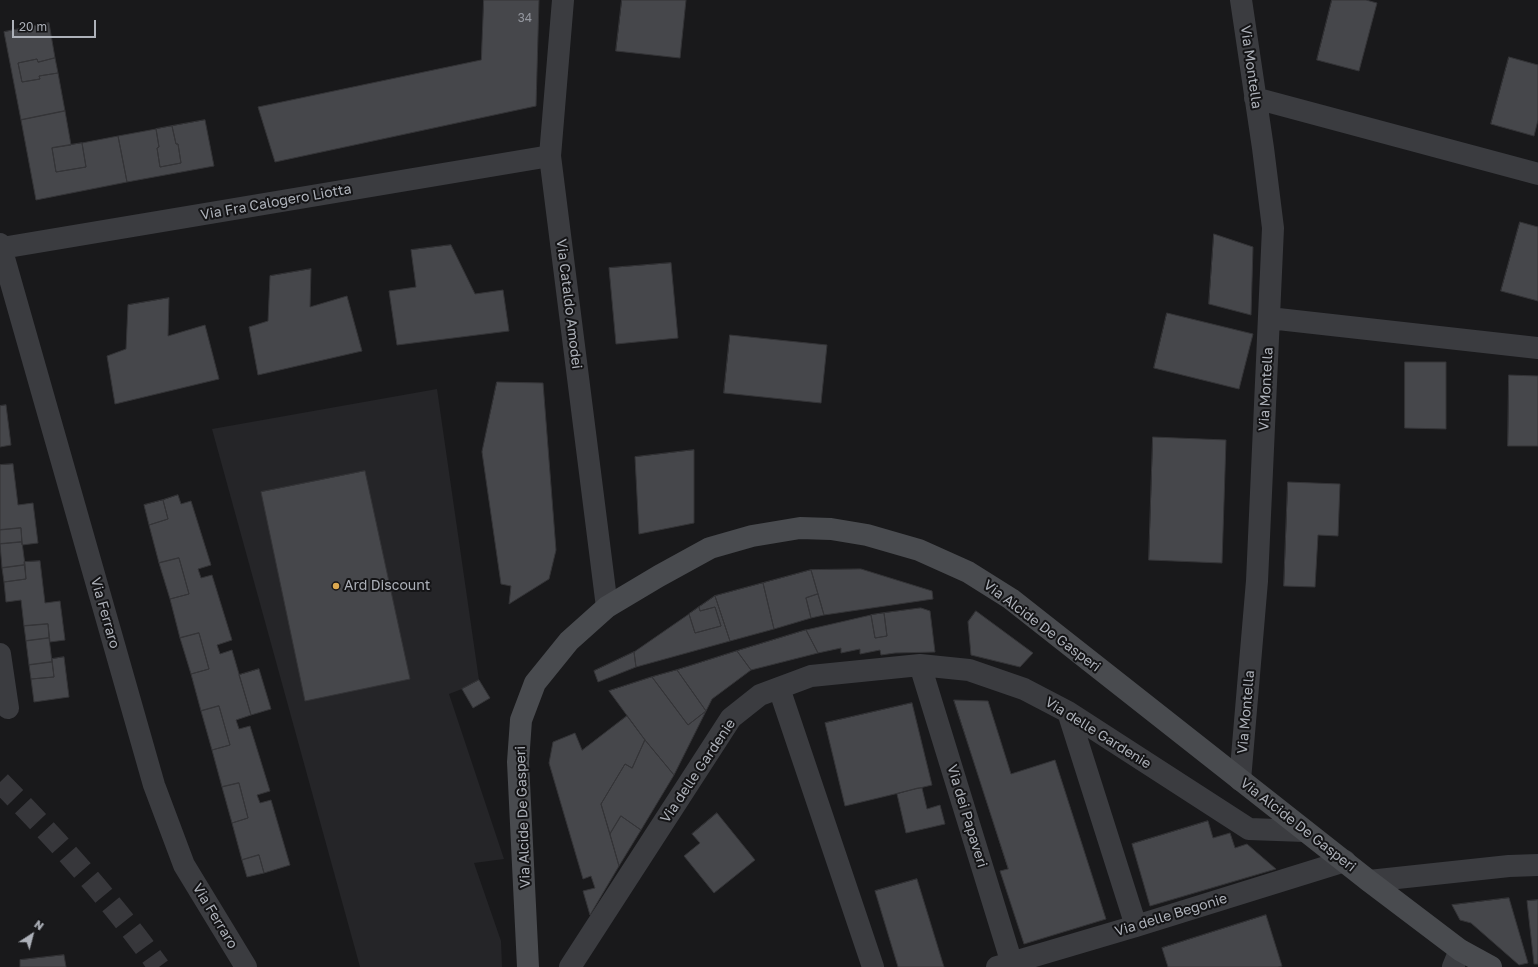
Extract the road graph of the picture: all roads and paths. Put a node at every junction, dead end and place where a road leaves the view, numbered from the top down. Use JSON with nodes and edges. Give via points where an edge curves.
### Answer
{"nodes":[{"id":1,"x":563,"y":0,"type":"edge"},
{"id":2,"x":1241,"y":0,"type":"edge"},
{"id":3,"x":1255,"y":98,"type":"junction"},
{"id":4,"x":550,"y":156,"type":"junction"},
{"id":5,"x":1538,"y":174,"type":"edge"},
{"id":6,"x":1,"y":246,"type":"edge"},
{"id":7,"x":4,"y":272,"type":"edge"},
{"id":8,"x":1269,"y":318,"type":"junction"},
{"id":9,"x":1538,"y":348,"type":"edge"},
{"id":10,"x":607,"y":607,"type":"junction"},
{"id":11,"x":0,"y":654,"type":"edge"},
{"id":12,"x":920,"y":665,"type":"junction"},
{"id":13,"x":779,"y":688,"type":"junction"},
{"id":14,"x":8,"y":708,"type":"dead end"},
{"id":15,"x":1068,"y":712,"type":"junction"},
{"id":16,"x":1240,"y":780,"type":"junction"},
{"id":17,"x":1305,"y":831,"type":"junction"},
{"id":18,"x":1345,"y":861,"type":"junction"},
{"id":19,"x":1538,"y":865,"type":"edge"},
{"id":20,"x":1369,"y":881,"type":"junction"},
{"id":21,"x":1136,"y":926,"type":"junction"},
{"id":22,"x":1456,"y":959,"type":"edge"},
{"id":23,"x":1007,"y":966,"type":"edge"},
{"id":24,"x":246,"y":967,"type":"edge"},
{"id":25,"x":528,"y":967,"type":"edge"},
{"id":26,"x":570,"y":967,"type":"edge"},
{"id":27,"x":873,"y":967,"type":"edge"},
{"id":28,"x":1491,"y":967,"type":"edge"}],
"edges":[{"from":1,"to":4,"type":"street","name":"Via Cataldo Amodei"},
{"from":2,"to":3,"type":"street","name":"Via Montella"},
{"from":3,"to":5,"type":"street"},
{"from":3,"to":8,"type":"street","name":"Via Montella","via":[[1273,228]]},
{"from":4,"to":6,"type":"street","name":"Via Fra Calogero Liotta"},
{"from":4,"to":10,"type":"street","name":"Via Cataldo Amodei"},
{"from":6,"to":7,"type":"street","name":"Via Ferraro"},
{"from":7,"to":24,"type":"street","name":"Via Ferraro","via":[[154,784],[184,865]]},
{"from":8,"to":9,"type":"street"},
{"from":8,"to":16,"type":"street","name":"Via Montella","via":[[1257,581]]},
{"from":10,"to":16,"type":"street","name":"Via Alcide De Gasperi","via":[[710,548],[752,536],[800,528],[831,529],[867,535],[919,550],[968,572],[1011,599]]},
{"from":10,"to":25,"type":"street","name":"Via Alcide De Gasperi","via":[[570,641],[535,683],[521,720],[518,762]]},
{"from":11,"to":14,"type":"street"},
{"from":12,"to":13,"type":"street","name":"Via delle Gardenie","via":[[811,676]]},
{"from":12,"to":15,"type":"street","name":"Via delle Gardenie","via":[[969,670],[1024,689]]},
{"from":12,"to":23,"type":"street","name":"Via dei Papaveri"},
{"from":13,"to":26,"type":"street","name":"Via delle Gardenie","via":[[760,695],[731,718]]},
{"from":13,"to":27,"type":"street"},
{"from":15,"to":17,"type":"street","name":"Via delle Gardenie","via":[[1249,829]]},
{"from":15,"to":21,"type":"street"},
{"from":16,"to":17,"type":"street","name":"Via Alcide De Gasperi"},
{"from":17,"to":18,"type":"street","name":"Via Alcide De Gasperi"},
{"from":18,"to":20,"type":"street","name":"Via Alcide De Gasperi"},
{"from":18,"to":21,"type":"street","name":"Via delle Begonie"},
{"from":19,"to":20,"type":"street"},
{"from":20,"to":22,"type":"street","name":"Via Alcide De Gasperi"},
{"from":21,"to":23,"type":"street","name":"Via delle Begonie"},
{"from":22,"to":28,"type":"street","name":"Via Alcide De Gasperi"}]}
